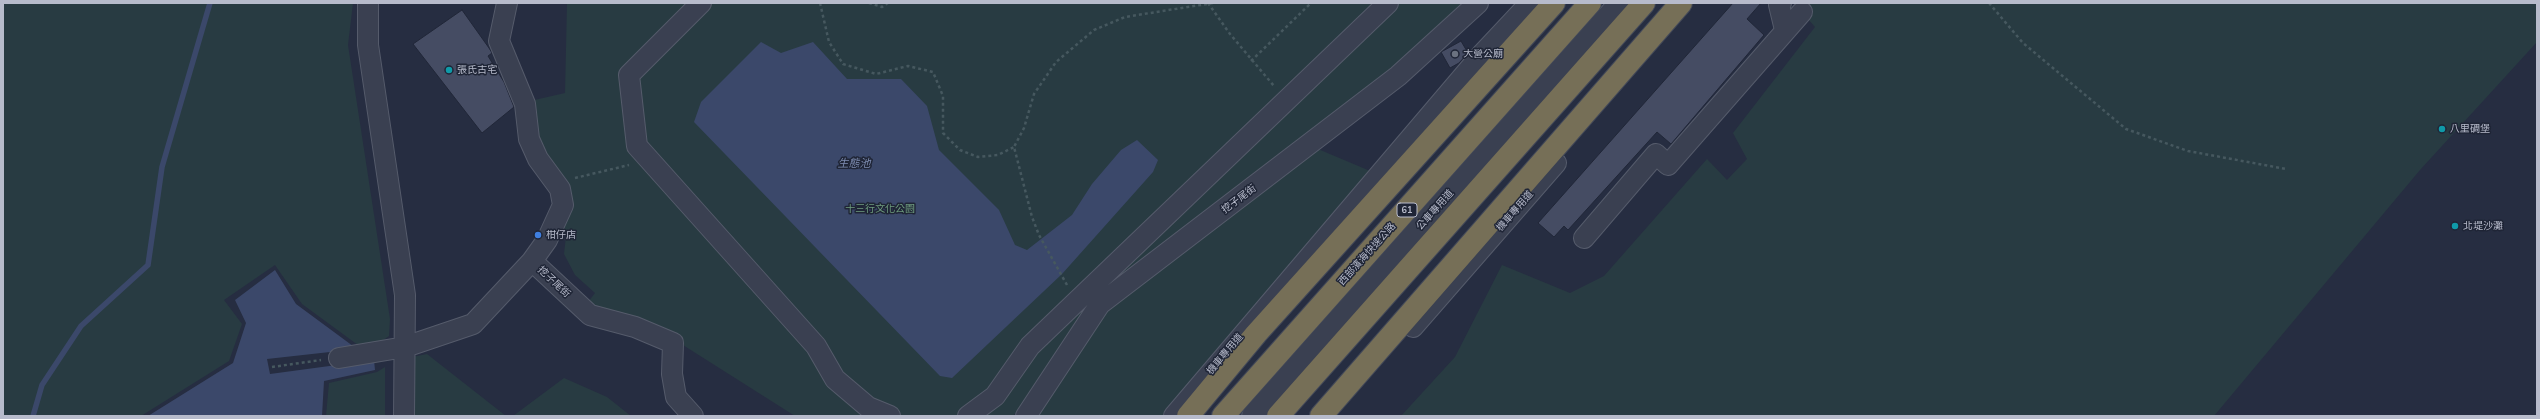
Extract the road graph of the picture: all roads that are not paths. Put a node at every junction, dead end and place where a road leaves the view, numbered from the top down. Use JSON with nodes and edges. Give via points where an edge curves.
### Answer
{"nodes":[{"id":1,"x":368,"y":3,"type":"edge"},
{"id":2,"x":507,"y":3,"type":"edge"},
{"id":3,"x":700,"y":3,"type":"edge"},
{"id":4,"x":1388,"y":3,"type":"edge"},
{"id":5,"x":1478,"y":3,"type":"edge"},
{"id":6,"x":1530,"y":3,"type":"edge"},
{"id":7,"x":1554,"y":3,"type":"edge"},
{"id":8,"x":1590,"y":3,"type":"edge"},
{"id":9,"x":1619,"y":3,"type":"edge"},
{"id":10,"x":1644,"y":3,"type":"edge"},
{"id":11,"x":1682,"y":3,"type":"edge"},
{"id":12,"x":1693,"y":3,"type":"edge"},
{"id":13,"x":1781,"y":3,"type":"edge"},
{"id":14,"x":1802,"y":12,"type":"dead end"},
{"id":15,"x":1785,"y":30,"type":"junction"},
{"id":16,"x":1492,"y":59,"type":"junction"},
{"id":17,"x":1579,"y":129,"type":"junction"},
{"id":18,"x":1584,"y":238,"type":"dead end"},
{"id":19,"x":532,"y":261,"type":"junction"},
{"id":20,"x":405,"y":347,"type":"junction"},
{"id":21,"x":339,"y":358,"type":"road end"},
{"id":22,"x":404,"y":416,"type":"edge"},
{"id":23,"x":692,"y":416,"type":"edge"},
{"id":24,"x":890,"y":416,"type":"edge"},
{"id":25,"x":968,"y":416,"type":"edge"},
{"id":26,"x":1026,"y":416,"type":"edge"},
{"id":27,"x":1174,"y":416,"type":"edge"},
{"id":28,"x":1188,"y":416,"type":"edge"},
{"id":29,"x":1223,"y":416,"type":"edge"},
{"id":30,"x":1252,"y":416,"type":"edge"},
{"id":31,"x":1278,"y":416,"type":"edge"},
{"id":32,"x":1321,"y":416,"type":"edge"},
{"id":33,"x":1333,"y":416,"type":"edge"}],
"edges":[{"from":1,"to":20,"type":"lane","via":[[368,45],[405,295]]},
{"from":2,"to":19,"type":"lane","name":"挖子尾街","via":[[499,41],[525,104],[529,139],[538,158],[561,192],[563,205],[547,240]]},
{"from":3,"to":24,"type":"lane","via":[[629,75],[637,146],[816,346],[835,379],[868,407]]},
{"from":4,"to":25,"type":"lane","via":[[1030,346],[995,396]]},
{"from":5,"to":26,"type":"lane","name":"挖子尾街","via":[[1392,81],[1100,304]]},
{"from":6,"to":16,"type":"lane","name":"機車專用道"},
{"from":7,"to":16,"type":"highway"},
{"from":8,"to":29,"type":"highway","name":"西部濱海快速公路","number":"61"},
{"from":9,"to":30,"type":"lane","name":"公車專用道"},
{"from":10,"to":31,"type":"highway"},
{"from":11,"to":17,"type":"highway"},
{"from":12,"to":17,"type":"lane","name":"機車專用道"},
{"from":13,"to":15,"type":"lane","via":[[1779,5]]},
{"from":14,"to":15,"type":"lane"},
{"from":15,"to":18,"type":"lane","via":[[1668,165],[1656,154]]},
{"from":16,"to":27,"type":"lane","name":"機車專用道"},
{"from":16,"to":28,"type":"highway"},
{"from":17,"to":32,"type":"highway"},
{"from":17,"to":33,"type":"lane","name":"機車專用道"},
{"from":19,"to":20,"type":"lane","via":[[473,324]]},
{"from":19,"to":23,"type":"lane","name":"挖子尾街","via":[[590,315],[635,327],[673,343],[672,374],[676,397]]},
{"from":20,"to":21,"type":"lane"},
{"from":20,"to":22,"type":"lane"}]}
